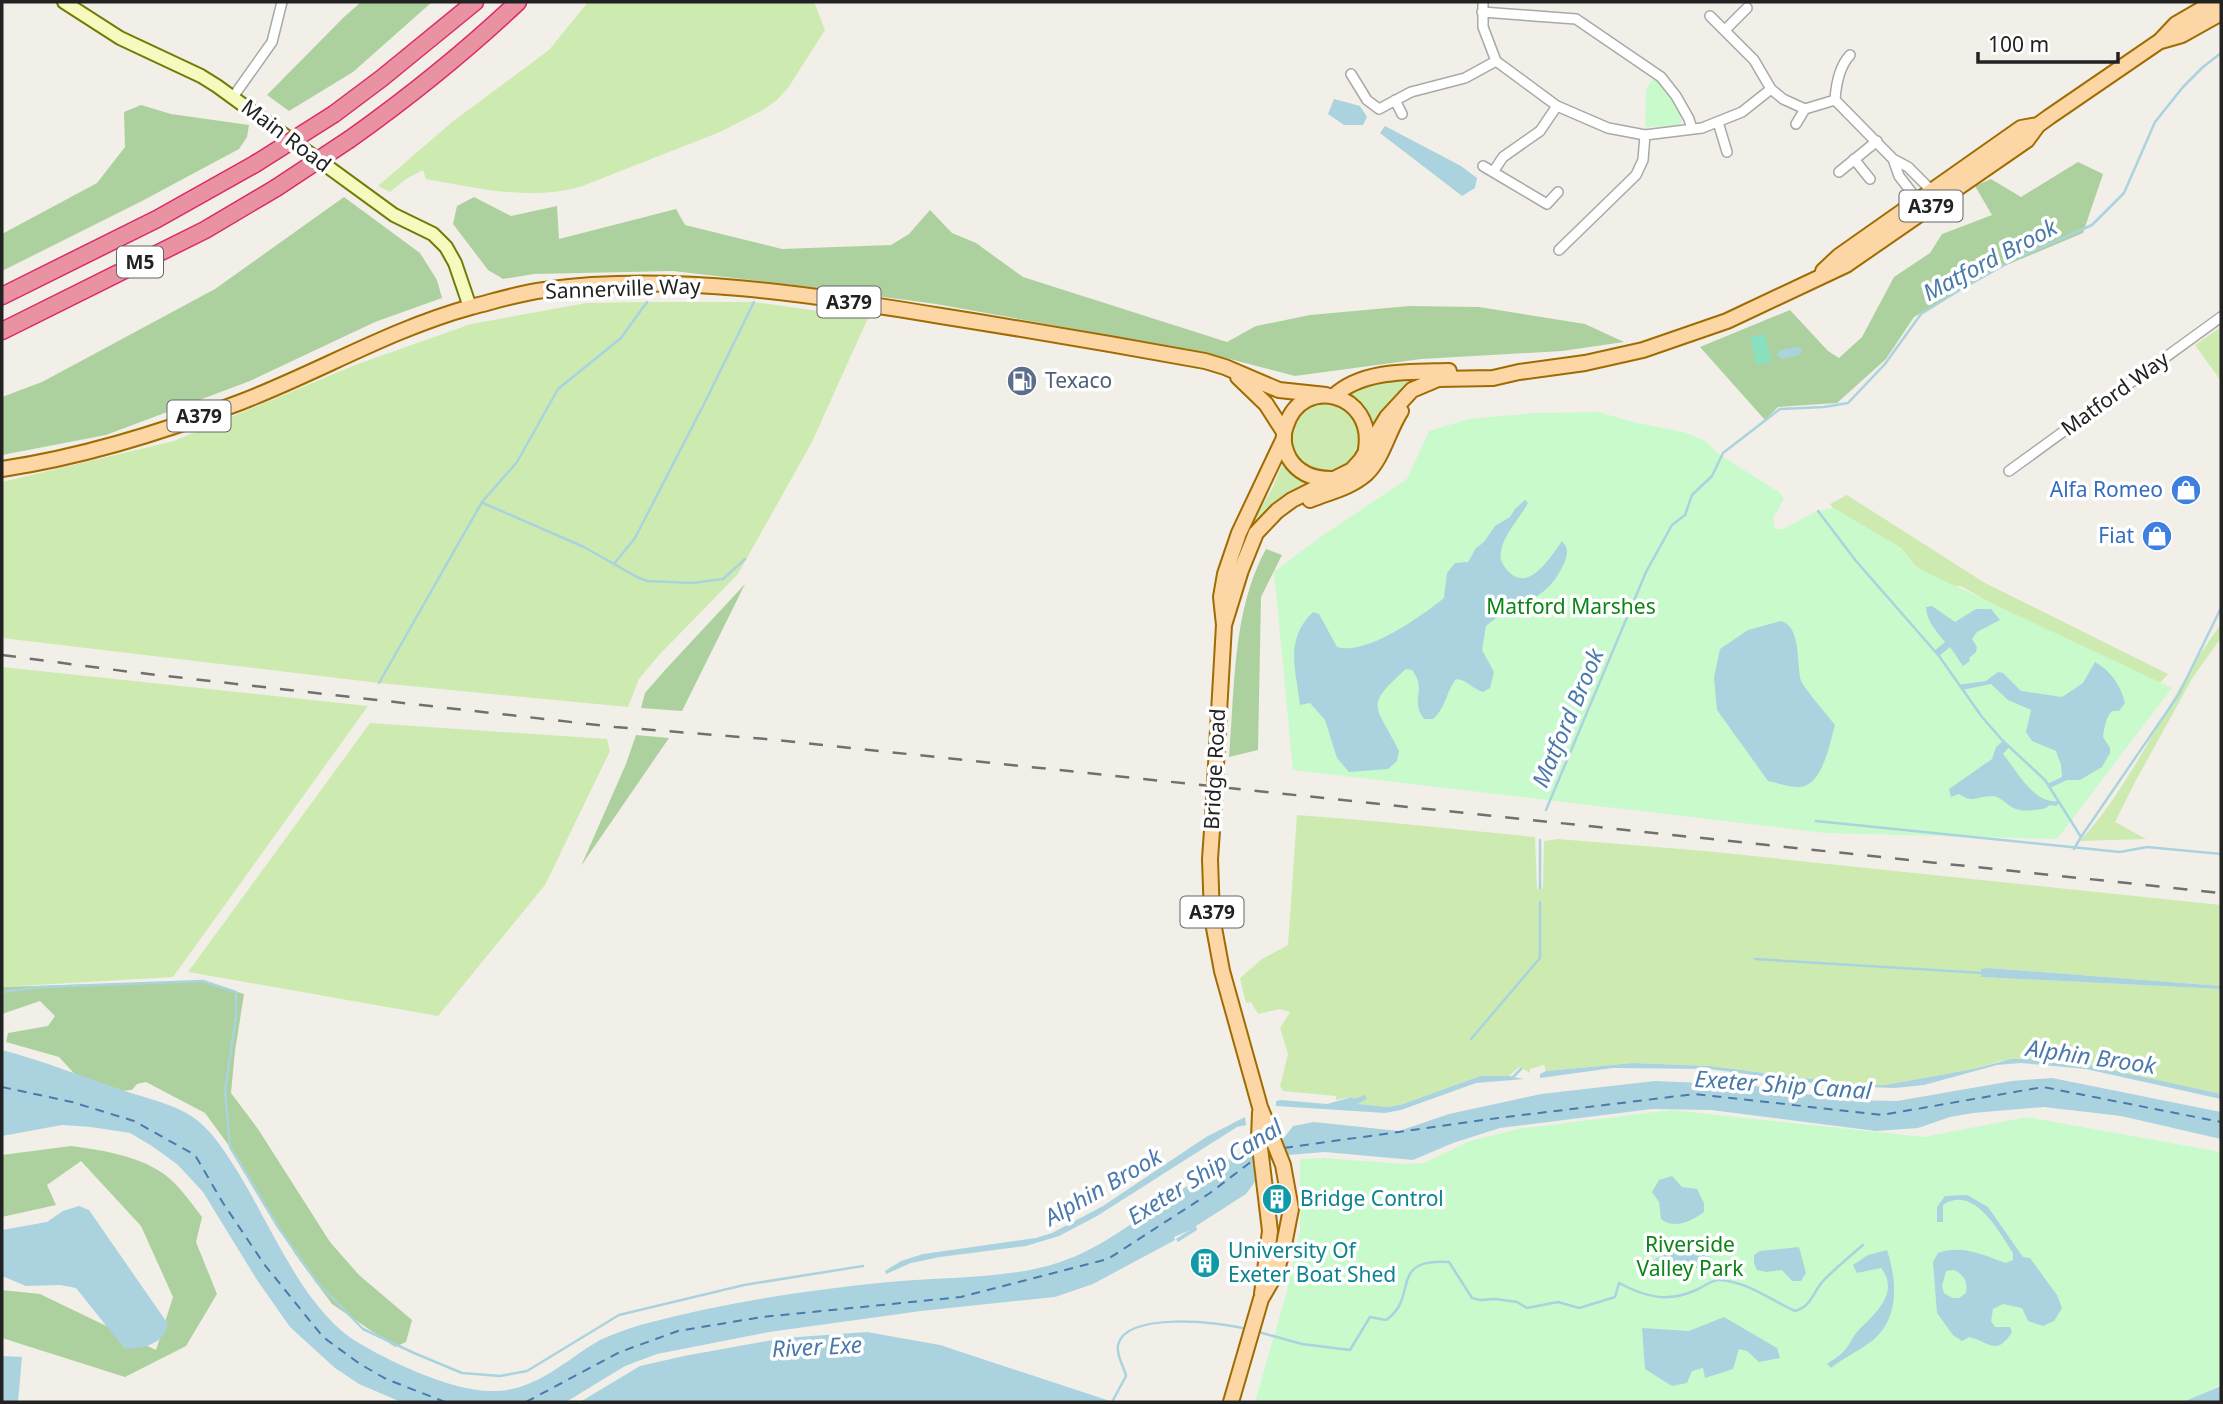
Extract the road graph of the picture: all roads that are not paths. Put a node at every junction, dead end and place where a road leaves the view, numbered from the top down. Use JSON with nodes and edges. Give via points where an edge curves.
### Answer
{"nodes":[{"id":1,"x":64,"y":2,"type":"edge"},
{"id":2,"x":282,"y":2,"type":"edge"},
{"id":3,"x":475,"y":2,"type":"edge"},
{"id":4,"x":518,"y":2,"type":"edge"},
{"id":5,"x":1483,"y":2,"type":"edge"},
{"id":6,"x":2214,"y":2,"type":"edge"},
{"id":7,"x":1747,"y":8,"type":"dead end"},
{"id":8,"x":1482,"y":12,"type":"junction"},
{"id":9,"x":2221,"y":13,"type":"edge"},
{"id":10,"x":1710,"y":16,"type":"dead end"},
{"id":11,"x":1725,"y":30,"type":"junction"},
{"id":12,"x":2160,"y":41,"type":"junction"},
{"id":13,"x":1850,"y":55,"type":"dead end"},
{"id":14,"x":1496,"y":61,"type":"junction"},
{"id":15,"x":1351,"y":74,"type":"dead end"},
{"id":16,"x":1771,"y":89,"type":"junction"},
{"id":17,"x":233,"y":97,"type":"junction"},
{"id":18,"x":1395,"y":100,"type":"junction"},
{"id":19,"x":1835,"y":100,"type":"junction"},
{"id":20,"x":1557,"y":106,"type":"junction"},
{"id":21,"x":1805,"y":109,"type":"junction"},
{"id":22,"x":1402,"y":114,"type":"dead end"},
{"id":23,"x":1718,"y":122,"type":"junction"},
{"id":24,"x":1796,"y":124,"type":"dead end"},
{"id":25,"x":1692,"y":130,"type":"junction"},
{"id":26,"x":1646,"y":135,"type":"junction"},
{"id":27,"x":1877,"y":141,"type":"junction"},
{"id":28,"x":1727,"y":152,"type":"dead end"},
{"id":29,"x":1854,"y":159,"type":"junction"},
{"id":30,"x":1893,"y":159,"type":"junction"},
{"id":31,"x":1483,"y":166,"type":"dead end"},
{"id":32,"x":1493,"y":172,"type":"junction"},
{"id":33,"x":1839,"y":172,"type":"dead end"},
{"id":34,"x":1870,"y":179,"type":"dead end"},
{"id":35,"x":1558,"y":192,"type":"dead end"},
{"id":36,"x":1937,"y":195,"type":"junction"},
{"id":37,"x":1922,"y":206,"type":"junction"},
{"id":38,"x":1559,"y":250,"type":"dead end"},
{"id":39,"x":2,"y":296,"type":"edge"},
{"id":40,"x":470,"y":307,"type":"junction"},
{"id":41,"x":2221,"y":317,"type":"edge"},
{"id":42,"x":2,"y":331,"type":"edge"},
{"id":43,"x":1225,"y":367,"type":"junction"},
{"id":44,"x":1519,"y":372,"type":"junction"},
{"id":45,"x":1462,"y":379,"type":"junction"},
{"id":46,"x":1330,"y":396,"type":"junction"},
{"id":47,"x":1284,"y":435,"type":"junction"},
{"id":48,"x":1366,"y":450,"type":"junction"},
{"id":49,"x":2,"y":469,"type":"edge"},
{"id":50,"x":2008,"y":471,"type":"dead end"},
{"id":51,"x":1340,"y":477,"type":"junction"},
{"id":52,"x":1250,"y":552,"type":"junction"},
{"id":53,"x":1224,"y":625,"type":"junction"},
{"id":54,"x":1260,"y":1108,"type":"junction"},
{"id":55,"x":1261,"y":1299,"type":"junction"},
{"id":56,"x":1231,"y":1402,"type":"edge"}],
"edges":[{"from":1,"to":17,"type":"street","name":"Main Road"},
{"from":2,"to":17,"type":"street","via":[[272,42]]},
{"from":3,"to":39,"type":"highway","number":"M5","bridge":true,"via":[[334,114],[256,164]]},
{"from":4,"to":42,"type":"highway","number":"M5","bridge":true,"via":[[399,104],[276,188],[205,230]]},
{"from":5,"to":8,"type":"street"},
{"from":6,"to":12,"type":"main road","number":"A379","via":[[2176,24]]},
{"from":7,"to":11,"type":"street"},
{"from":8,"to":14,"type":"street"},
{"from":8,"to":25,"type":"street","via":[[1576,19],[1661,76]]},
{"from":9,"to":12,"type":"main road","number":"A379","via":[[2182,35]]},
{"from":10,"to":11,"type":"street"},
{"from":11,"to":16,"type":"street","via":[[1754,60]]},
{"from":12,"to":36,"type":"main road","number":"A379","via":[[2038,125],[2021,128]]},
{"from":13,"to":19,"type":"street","via":[[1841,69]]},
{"from":14,"to":18,"type":"street","via":[[1465,78]]},
{"from":14,"to":20,"type":"street"},
{"from":15,"to":18,"type":"street","via":[[1367,100],[1380,108]]},
{"from":16,"to":21,"type":"street"},
{"from":16,"to":23,"type":"street","via":[[1742,112]]},
{"from":17,"to":40,"type":"street","name":"Main Road","via":[[394,215],[433,234],[455,263]]},
{"from":18,"to":22,"type":"street"},
{"from":19,"to":21,"type":"street"},
{"from":19,"to":27,"type":"street"},
{"from":20,"to":26,"type":"street","via":[[1608,128]]},
{"from":20,"to":32,"type":"street","via":[[1540,131],[1503,157]]},
{"from":21,"to":24,"type":"street"},
{"from":23,"to":25,"type":"street"},
{"from":23,"to":28,"type":"street"},
{"from":25,"to":26,"type":"street"},
{"from":26,"to":38,"type":"street","via":[[1636,175]]},
{"from":27,"to":29,"type":"street"},
{"from":27,"to":30,"type":"street"},
{"from":29,"to":33,"type":"street"},
{"from":29,"to":34,"type":"street"},
{"from":30,"to":36,"type":"street"},
{"from":30,"to":37,"type":"street","via":[[1899,176]]},
{"from":31,"to":32,"type":"street"},
{"from":32,"to":35,"type":"street","via":[[1547,204]]},
{"from":36,"to":37,"type":"main road","number":"A379"},
{"from":37,"to":44,"type":"main road","number":"A379","via":[[1839,256],[1818,277],[1769,303],[1662,345]]},
{"from":40,"to":43,"type":"main road","name":"Sannerville Way","number":"A379","via":[[542,290],[583,286],[741,288],[879,306]]},
{"from":40,"to":49,"type":"main road","name":"Sannerville Way","number":"A379","via":[[408,328],[241,402],[105,446]]},
{"from":41,"to":50,"type":"street","name":"Matford Way"},
{"from":43,"to":46,"type":"main road","name":"Sannerville Way","number":"A379","via":[[1279,390]]},
{"from":43,"to":47,"type":"main road","name":"Sannerville Way","number":"A379","via":[[1266,404]]},
{"from":44,"to":45,"type":"main road","number":"A379"},
{"from":44,"to":46,"type":"main road","number":"A379","via":[[1408,372],[1355,382]]},
{"from":45,"to":48,"type":"main road","number":"A379","via":[[1438,379],[1412,390]]},
{"from":45,"to":52,"type":"main road","number":"A379","via":[[1413,397],[1364,475],[1290,510]]},
{"from":46,"to":47,"type":"main road","number":"A379","via":[[1300,404]]},
{"from":46,"to":48,"type":"main road","number":"A379","via":[[1352,404],[1363,417]]},
{"from":47,"to":51,"type":"main road","number":"A379","via":[[1290,460],[1302,472],[1319,479]]},
{"from":47,"to":53,"type":"main road","name":"Bridge Road","number":"A379","via":[[1232,548],[1221,597]]},
{"from":48,"to":51,"type":"main road","number":"A379","via":[[1352,470]]},
{"from":51,"to":52,"type":"main road","number":"A379","via":[[1277,511],[1256,533]]},
{"from":52,"to":53,"type":"main road","number":"A379"},
{"from":53,"to":54,"type":"main road","name":"Bridge Road","number":"A379","bridge":true,"via":[[1210,859],[1212,917]]},
{"from":54,"to":55,"type":"main road","name":"Bridge Road","number":"A379","via":[[1270,1231]]},
{"from":54,"to":55,"type":"main road","name":"Bridge Road","number":"A379","via":[[1283,1166],[1291,1215],[1275,1275]]},
{"from":55,"to":56,"type":"main road","name":"Bridge Road","number":"A379"}]}
